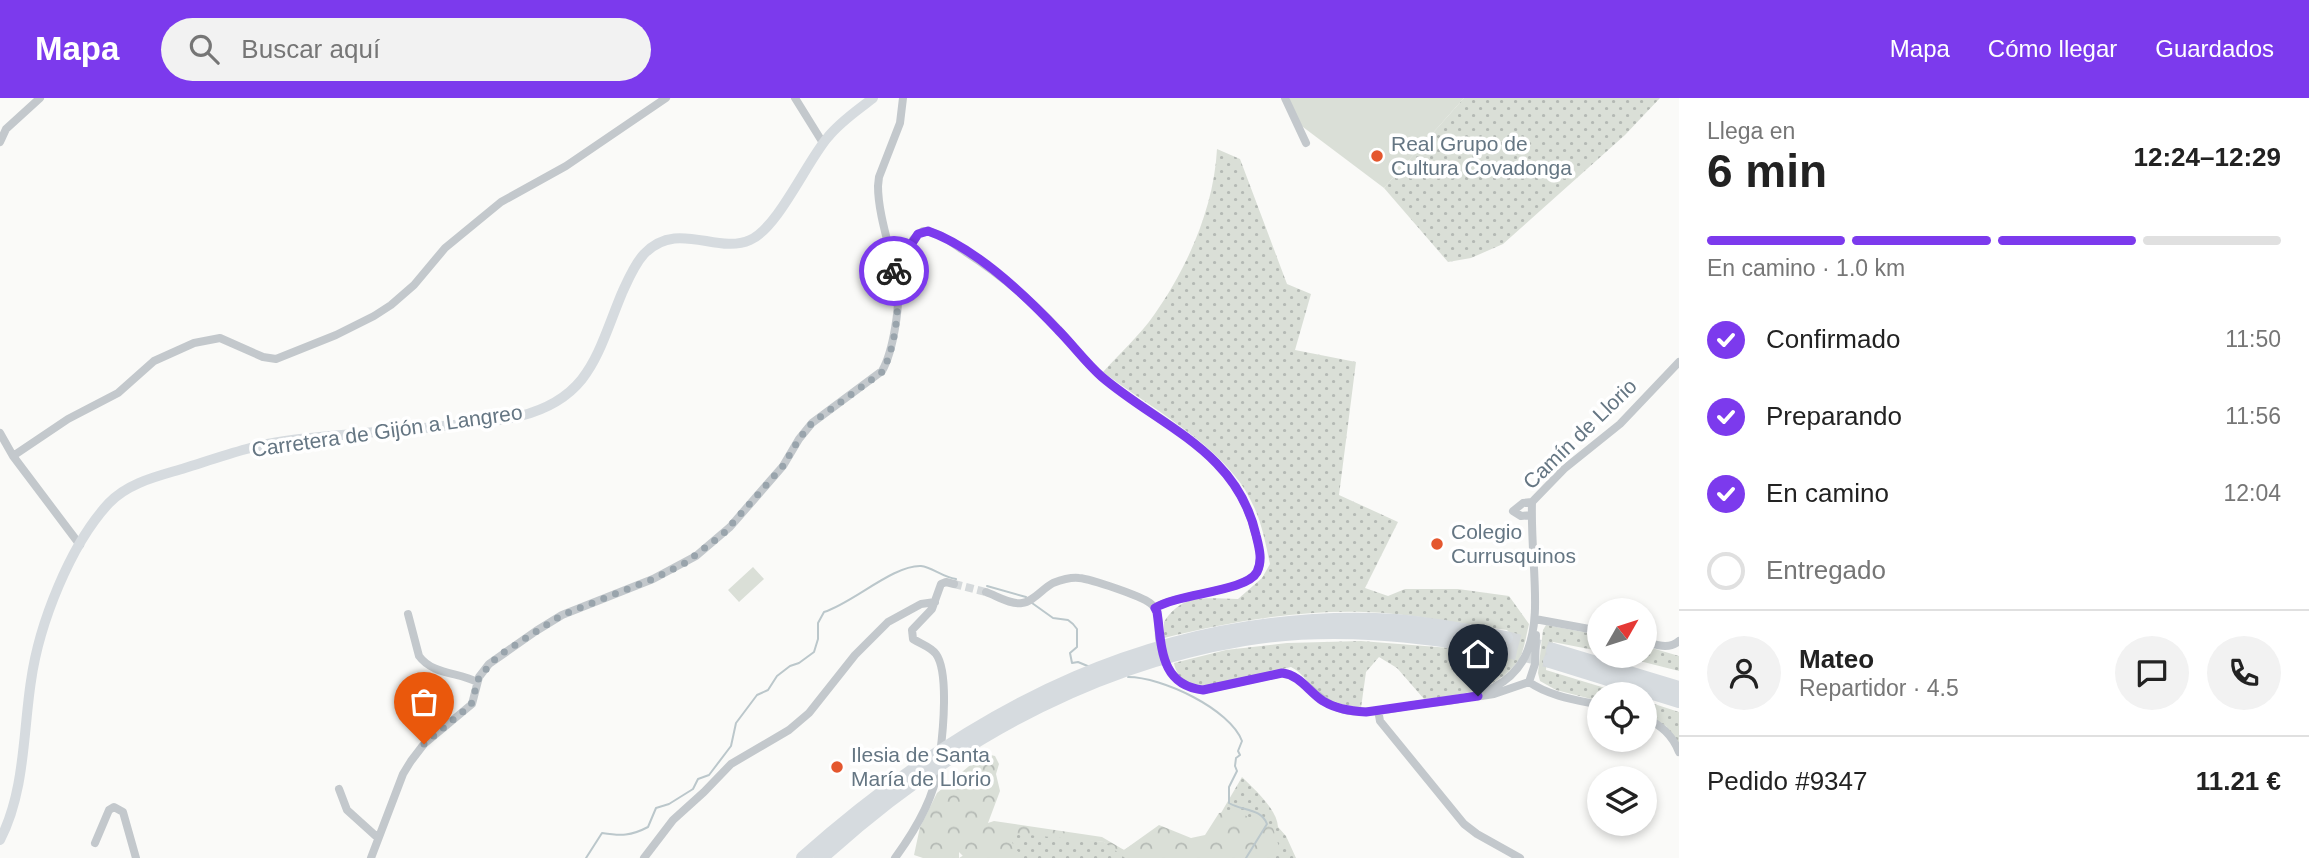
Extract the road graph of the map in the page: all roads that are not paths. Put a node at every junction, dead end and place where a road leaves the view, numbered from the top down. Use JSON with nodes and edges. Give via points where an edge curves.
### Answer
{"nodes":[{"id":1,"x":40,"y":98,"type":"edge"},
{"id":2,"x":666,"y":98,"type":"edge"},
{"id":3,"x":795,"y":98,"type":"edge"},
{"id":4,"x":873,"y":98,"type":"edge"},
{"id":5,"x":903,"y":98,"type":"edge"},
{"id":6,"x":1285,"y":98,"type":"edge"},
{"id":7,"x":0,"y":142,"type":"edge"},
{"id":8,"x":823,"y":143,"type":"junction"},
{"id":9,"x":1306,"y":143,"type":"dead end"},
{"id":10,"x":892,"y":266,"type":"junction"},
{"id":11,"x":1679,"y":362,"type":"edge"},
{"id":12,"x":0,"y":433,"type":"edge"},
{"id":13,"x":13,"y":456,"type":"junction"},
{"id":14,"x":1532,"y":502,"type":"junction"},
{"id":15,"x":1531,"y":515,"type":"junction"},
{"id":16,"x":80,"y":545,"type":"junction"},
{"id":17,"x":954,"y":584,"type":"dead end"},
{"id":18,"x":986,"y":592,"type":"tunnel mouth"},
{"id":19,"x":935,"y":601,"type":"junction"},
{"id":20,"x":1155,"y":608,"type":"junction"},
{"id":21,"x":408,"y":614,"type":"dead end"},
{"id":22,"x":1534,"y":623,"type":"junction"},
{"id":23,"x":1587,"y":629,"type":"edge"},
{"id":24,"x":1679,"y":641,"type":"edge"},
{"id":25,"x":1505,"y":644,"type":"tunnel mouth"},
{"id":26,"x":1657,"y":645,"type":"edge"},
{"id":27,"x":477,"y":682,"type":"junction"},
{"id":28,"x":1529,"y":682,"type":"junction"},
{"id":29,"x":1679,"y":688,"type":"edge"},
{"id":30,"x":1478,"y":696,"type":"junction"},
{"id":31,"x":1679,"y":701,"type":"edge"},
{"id":32,"x":1587,"y":702,"type":"edge"},
{"id":33,"x":1378,"y":710,"type":"junction"},
{"id":34,"x":1657,"y":723,"type":"edge"},
{"id":35,"x":1679,"y":751,"type":"edge"},
{"id":36,"x":914,"y":775,"type":"junction"},
{"id":37,"x":340,"y":789,"type":"dead end"},
{"id":38,"x":378,"y":838,"type":"junction"},
{"id":39,"x":0,"y":840,"type":"edge"},
{"id":40,"x":95,"y":843,"type":"dead end"},
{"id":41,"x":136,"y":858,"type":"edge"},
{"id":42,"x":372,"y":858,"type":"edge"},
{"id":43,"x":644,"y":858,"type":"edge"},
{"id":44,"x":803,"y":858,"type":"edge"},
{"id":45,"x":821,"y":858,"type":"edge"},
{"id":46,"x":895,"y":858,"type":"edge"},
{"id":47,"x":1520,"y":858,"type":"edge"}],
"edges":[{"from":1,"to":7,"type":"street","via":[[6,129]]},
{"from":2,"to":13,"type":"street","via":[[566,166],[501,202],[445,248],[406,292],[374,316],[276,359],[220,338],[194,343],[154,360],[118,393]]},
{"from":3,"to":8,"type":"street"},
{"from":4,"to":8,"type":"street","name":"Carretera de Gijón a Langreo"},
{"from":5,"to":10,"type":"street","via":[[901,119],[878,186]]},
{"from":6,"to":9,"type":"street"},
{"from":8,"to":16,"type":"street","name":"Carretera de Gijón a Langreo","via":[[775,216],[750,241],[682,237],[651,247],[630,275],[593,366],[562,399],[519,416],[288,440],[148,479],[111,501]]},
{"from":10,"to":20,"type":"street","via":[[918,234],[936,234],[1002,277],[1102,377],[1173,425],[1220,466],[1238,489],[1260,552],[1255,575],[1244,584],[1175,598]]},
{"from":10,"to":27,"type":"street","via":[[898,296],[892,344],[882,372],[812,423],[783,466],[723,534],[685,563],[562,615],[489,664]]},
{"from":11,"to":14,"type":"street","name":"Camín de Llorio","via":[[1620,424]]},
{"from":12,"to":13,"type":"street"},
{"from":13,"to":16,"type":"street"},
{"from":14,"to":15,"type":"street","name":"Camín de Llorio"},
{"from":14,"to":15,"type":"street","via":[[1513,511]]},
{"from":15,"to":22,"type":"street","name":"Camín de Llorio"},
{"from":16,"to":39,"type":"street","name":"Carretera de Gijón a Langreo","via":[[37,646],[13,807]]},
{"from":17,"to":19,"type":"street","via":[[941,584]]},
{"from":18,"to":20,"type":"street","via":[[1018,604],[1054,583],[1080,578],[1142,598]]},
{"from":19,"to":43,"type":"street","via":[[888,622],[809,713],[731,764],[673,820]]},
{"from":19,"to":46,"type":"street","via":[[912,635],[934,651],[940,662],[943,700],[937,776],[919,819]]},
{"from":20,"to":33,"type":"street","name":"Camín de Llorio","via":[[1167,666],[1191,689],[1282,673],[1300,680],[1332,706],[1353,712]]},
{"from":21,"to":27,"type":"street","via":[[422,661]]},
{"from":22,"to":23,"type":"street"},
{"from":22,"to":28,"type":"street","name":"Camín de Llorio","via":[[1538,640]]},
{"from":22,"to":30,"type":"street","name":"Camín de Llorio","via":[[1525,660],[1514,673]]},
{"from":24,"to":26,"type":"street","via":[[1673,646]]},
{"from":25,"to":36,"type":"highway","via":[[1346,632],[1197,643],[1055,698]]},
{"from":27,"to":38,"type":"street","via":[[471,705],[424,744],[411,761]]},
{"from":28,"to":30,"type":"street","name":"Camín de Llorio"},
{"from":28,"to":32,"type":"street"},
{"from":29,"to":31,"type":"highway","via":[[1551,655]]},
{"from":30,"to":33,"type":"street","name":"Camín de Llorio"},
{"from":33,"to":47,"type":"street","via":[[1380,721],[1464,824]]},
{"from":34,"to":35,"type":"street"},
{"from":36,"to":44,"type":"highway","via":[[844,822]]},
{"from":36,"to":45,"type":"highway"},
{"from":37,"to":38,"type":"street","via":[[347,810]]},
{"from":38,"to":42,"type":"street"},
{"from":40,"to":41,"type":"street","via":[[109,810],[119,808]]}]}
